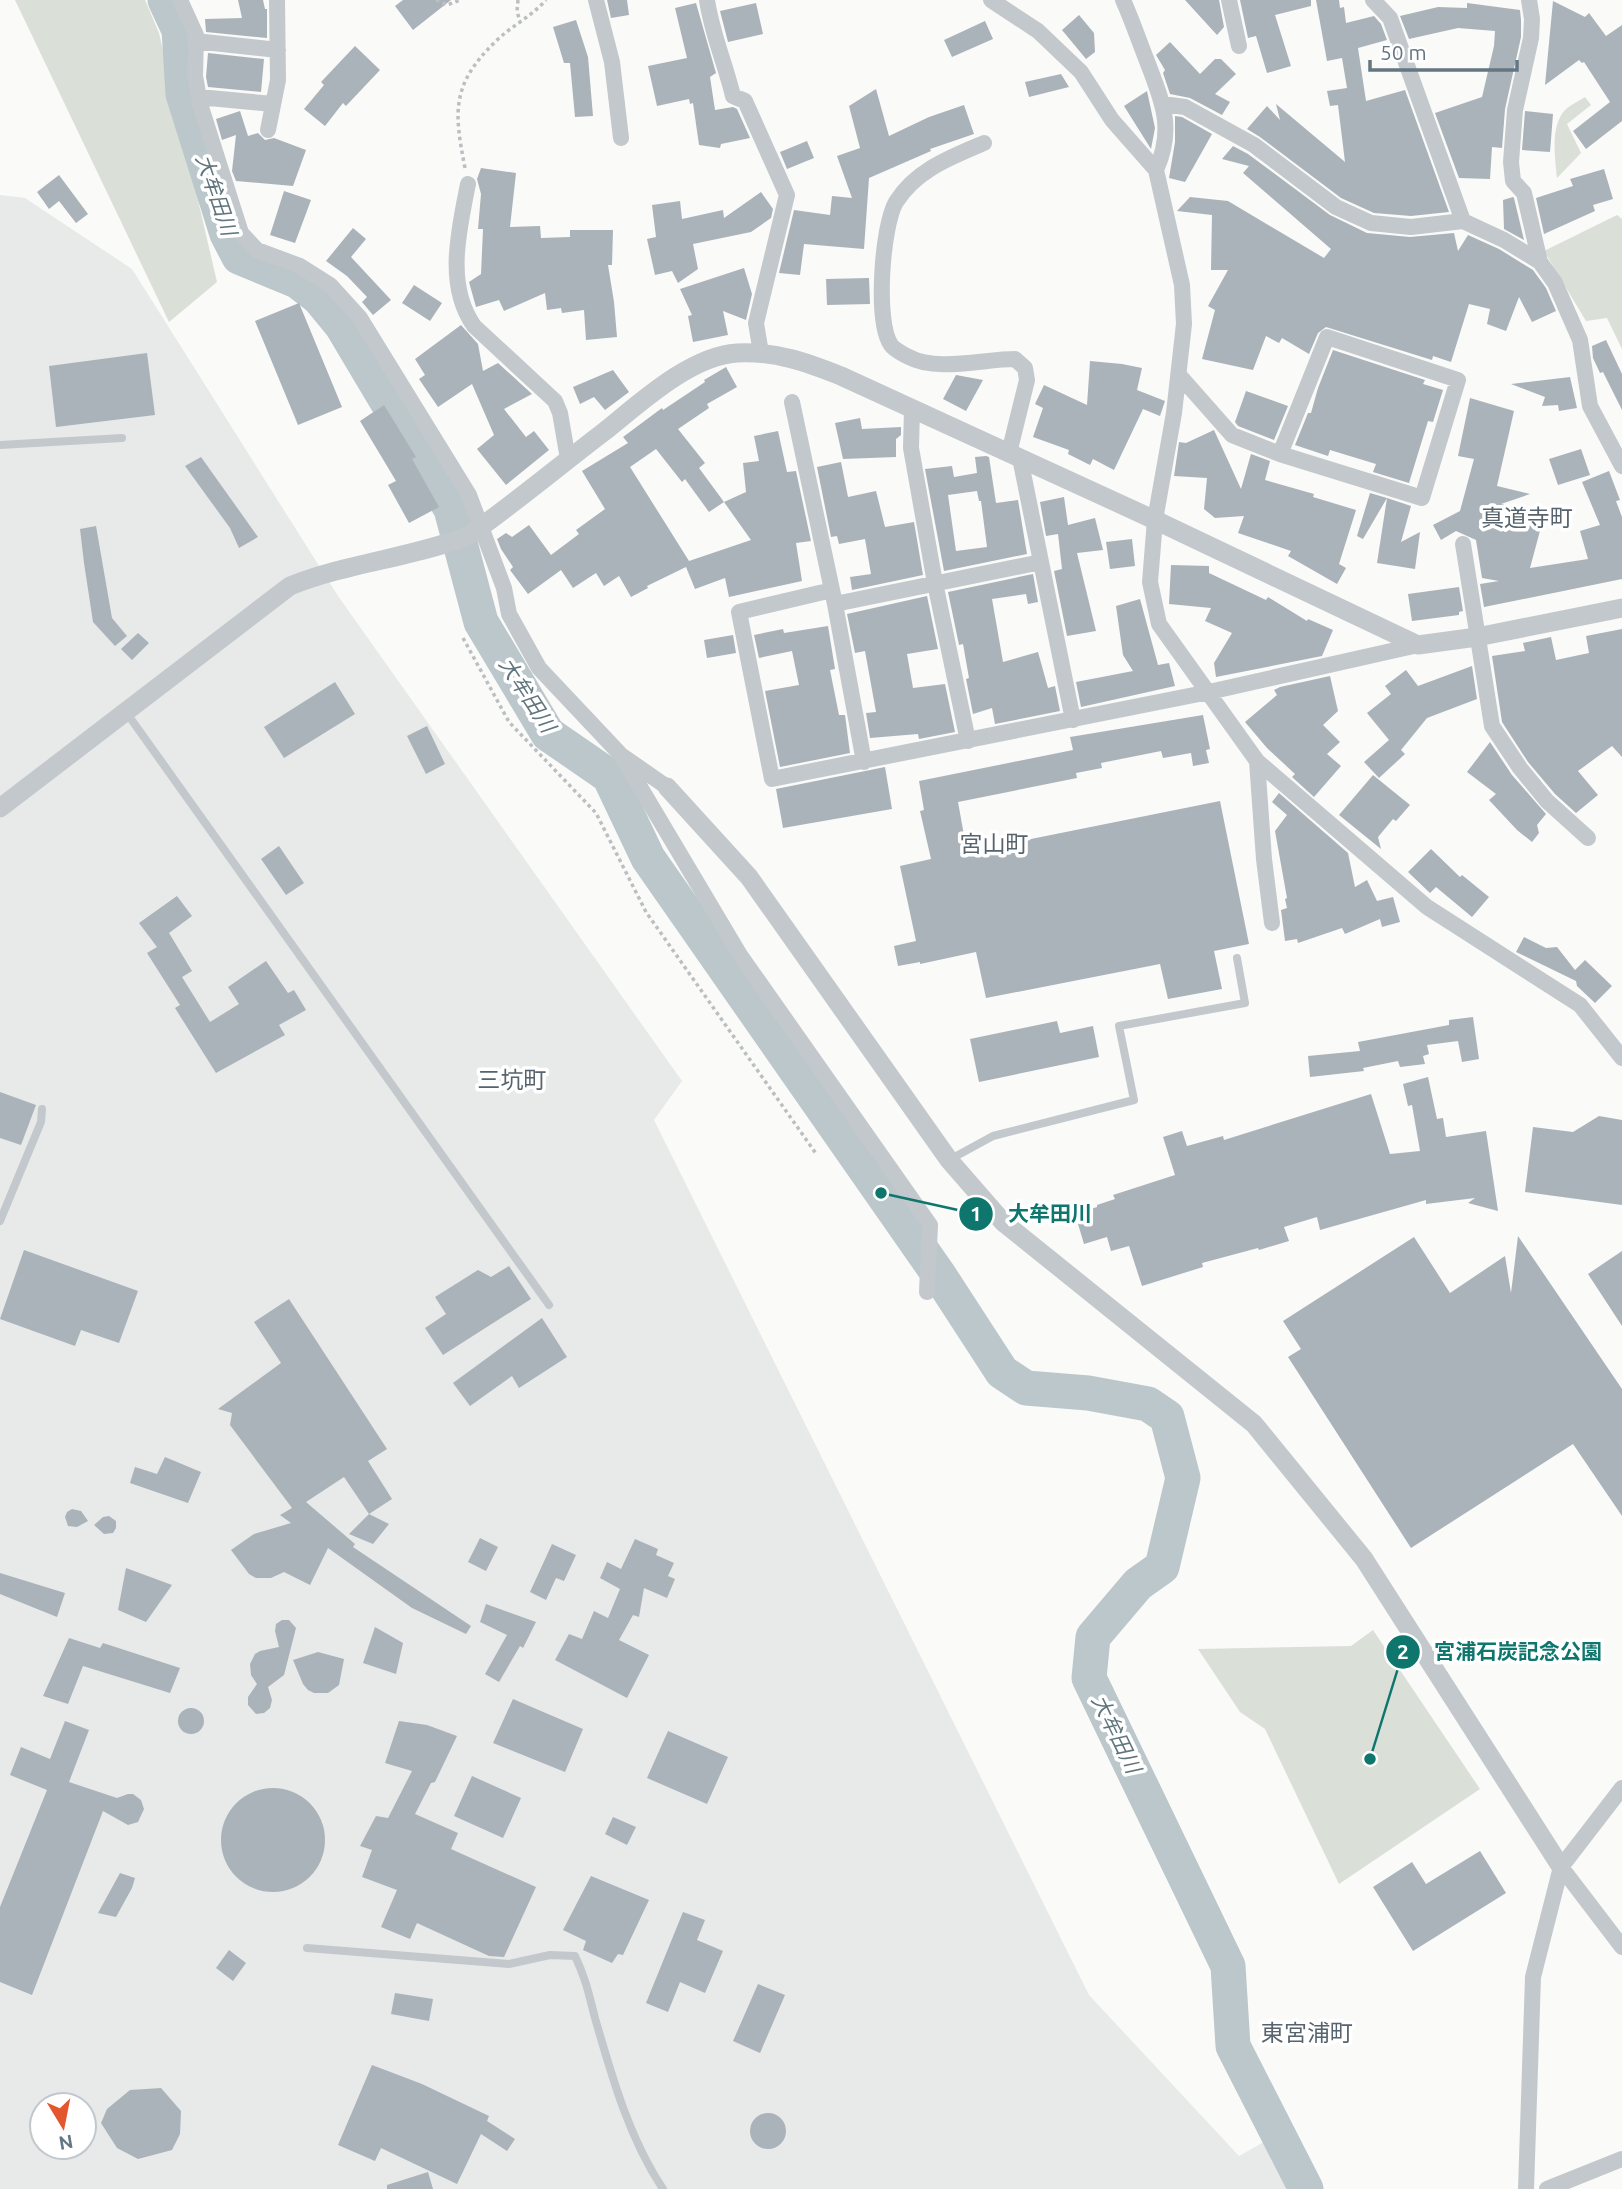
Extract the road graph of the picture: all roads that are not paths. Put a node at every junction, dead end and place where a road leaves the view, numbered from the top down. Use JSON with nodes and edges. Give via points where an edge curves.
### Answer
{"nodes":[{"id":1,"x":180,"y":0,"type":"edge"},
{"id":2,"x":277,"y":0,"type":"edge"},
{"id":3,"x":596,"y":0,"type":"edge"},
{"id":4,"x":707,"y":0,"type":"edge"},
{"id":5,"x":991,"y":0,"type":"edge"},
{"id":6,"x":1123,"y":0,"type":"edge"},
{"id":7,"x":1229,"y":0,"type":"edge"},
{"id":8,"x":1373,"y":0,"type":"edge"},
{"id":9,"x":1529,"y":0,"type":"edge"},
{"id":10,"x":195,"y":41,"type":"junction"},
{"id":11,"x":1239,"y":46,"type":"dead end"},
{"id":12,"x":278,"y":50,"type":"junction"},
{"id":13,"x":199,"y":97,"type":"junction"},
{"id":14,"x":273,"y":104,"type":"junction"},
{"id":15,"x":1163,"y":104,"type":"junction"},
{"id":16,"x":268,"y":130,"type":"dead end"},
{"id":17,"x":621,"y":138,"type":"dead end"},
{"id":18,"x":984,"y":143,"type":"dead end"},
{"id":19,"x":1156,"y":170,"type":"junction"},
{"id":20,"x":468,"y":184,"type":"road end"},
{"id":21,"x":1463,"y":221,"type":"junction"},
{"id":22,"x":1540,"y":262,"type":"junction"},
{"id":23,"x":761,"y":353,"type":"junction"},
{"id":24,"x":1179,"y":375,"type":"junction"},
{"id":25,"x":792,"y":402,"type":"dead end"},
{"id":26,"x":912,"y":409,"type":"junction"},
{"id":27,"x":122,"y":439,"type":"dead end"},
{"id":28,"x":0,"y":445,"type":"edge"},
{"id":29,"x":1280,"y":454,"type":"junction"},
{"id":30,"x":1015,"y":455,"type":"junction"},
{"id":31,"x":568,"y":459,"type":"junction"},
{"id":32,"x":1622,"y":466,"type":"edge"},
{"id":33,"x":1155,"y":520,"type":"junction"},
{"id":34,"x":480,"y":528,"type":"junction"},
{"id":35,"x":1463,"y":544,"type":"dead end"},
{"id":36,"x":1041,"y":562,"type":"junction"},
{"id":37,"x":935,"y":583,"type":"junction"},
{"id":38,"x":833,"y":597,"type":"junction"},
{"id":39,"x":1622,"y":607,"type":"edge"},
{"id":40,"x":1477,"y":637,"type":"junction"},
{"id":41,"x":1418,"y":645,"type":"junction"},
{"id":42,"x":1209,"y":692,"type":"junction"},
{"id":43,"x":126,"y":712,"type":"junction"},
{"id":44,"x":1073,"y":720,"type":"junction"},
{"id":45,"x":968,"y":741,"type":"junction"},
{"id":46,"x":621,"y":755,"type":"junction"},
{"id":47,"x":1257,"y":761,"type":"junction"},
{"id":48,"x":864,"y":762,"type":"junction"},
{"id":49,"x":667,"y":787,"type":"joint"},
{"id":50,"x":0,"y":808,"type":"edge"},
{"id":51,"x":1588,"y":838,"type":"dead end"},
{"id":52,"x":1272,"y":923,"type":"dead end"},
{"id":53,"x":1237,"y":958,"type":"dead end"},
{"id":54,"x":1622,"y":1058,"type":"edge"},
{"id":55,"x":42,"y":1109,"type":"dead end"},
{"id":56,"x":949,"y":1160,"type":"junction"},
{"id":57,"x":0,"y":1221,"type":"edge"},
{"id":58,"x":927,"y":1292,"type":"dead end"},
{"id":59,"x":549,"y":1305,"type":"dead end"},
{"id":60,"x":1622,"y":1788,"type":"edge"},
{"id":61,"x":1614,"y":1806,"type":"edge"},
{"id":62,"x":1561,"y":1867,"type":"junction"},
{"id":63,"x":1622,"y":1947,"type":"edge"},
{"id":64,"x":307,"y":1948,"type":"dead end"},
{"id":65,"x":1622,"y":2159,"type":"edge"},
{"id":66,"x":663,"y":2189,"type":"edge"},
{"id":67,"x":1526,"y":2189,"type":"edge"},
{"id":68,"x":1547,"y":2189,"type":"edge"}],
"edges":[{"from":1,"to":10,"type":"street"},
{"from":2,"to":12,"type":"street"},
{"from":3,"to":17,"type":"street","via":[[612,62]]},
{"from":4,"to":23,"type":"street","via":[[733,96],[745,102],[787,194],[756,323]]},
{"from":5,"to":19,"type":"street","via":[[1038,31],[1081,72],[1112,120]]},
{"from":6,"to":15,"type":"street"},
{"from":7,"to":11,"type":"street"},
{"from":8,"to":21,"type":"street","via":[[1390,18]]},
{"from":9,"to":22,"type":"street","via":[[1531,38],[1515,110],[1511,162],[1513,181],[1524,193]]},
{"from":10,"to":12,"type":"street"},
{"from":10,"to":13,"type":"street"},
{"from":12,"to":14,"type":"street"},
{"from":13,"to":14,"type":"street"},
{"from":13,"to":34,"type":"street","via":[[241,233],[257,250],[300,266],[330,285],[360,318],[469,495]]},
{"from":14,"to":16,"type":"street"},
{"from":15,"to":19,"type":"street","via":[[1164,152]]},
{"from":15,"to":21,"type":"street","via":[[1185,107],[1254,145],[1336,207],[1371,223],[1411,227]]},
{"from":18,"to":30,"type":"street","via":[[919,176],[895,203],[881,280],[885,324],[891,345],[911,359],[940,366],[1015,359],[1025,369]]},
{"from":19,"to":24,"type":"street","via":[[1182,285]]},
{"from":20,"to":31,"type":"street","via":[[458,236],[457,290],[465,314],[555,401]]},
{"from":21,"to":22,"type":"street"},
{"from":22,"to":32,"type":"street","via":[[1555,283],[1580,340],[1590,406]]},
{"from":23,"to":26,"type":"street","via":[[799,359]]},
{"from":23,"to":31,"type":"street","via":[[734,353],[702,362],[664,385]]},
{"from":24,"to":29,"type":"street","via":[[1232,435]]},
{"from":24,"to":33,"type":"street"},
{"from":25,"to":38,"type":"street"},
{"from":26,"to":30,"type":"street"},
{"from":26,"to":37,"type":"street","via":[[911,448]]},
{"from":27,"to":28,"type":"lane"},
{"from":29,"to":29,"type":"street","via":[[1327,337],[1458,380],[1422,498]]},
{"from":30,"to":33,"type":"street"},
{"from":30,"to":36,"type":"street"},
{"from":31,"to":34,"type":"street"},
{"from":33,"to":41,"type":"street"},
{"from":33,"to":42,"type":"street","via":[[1150,582],[1159,624]]},
{"from":34,"to":43,"type":"street","via":[[434,549],[318,575],[290,586]]},
{"from":34,"to":46,"type":"street","via":[[504,588],[509,614],[539,668]]},
{"from":35,"to":40,"type":"street"},
{"from":36,"to":37,"type":"street"},
{"from":36,"to":44,"type":"street"},
{"from":37,"to":38,"type":"street"},
{"from":37,"to":45,"type":"street"},
{"from":38,"to":48,"type":"street"},
{"from":38,"to":48,"type":"street","via":[[739,612],[772,779]]},
{"from":39,"to":40,"type":"street"},
{"from":40,"to":41,"type":"street"},
{"from":40,"to":51,"type":"street","via":[[1492,726],[1547,801]]},
{"from":41,"to":42,"type":"street"},
{"from":42,"to":44,"type":"street"},
{"from":42,"to":47,"type":"street"},
{"from":43,"to":50,"type":"street"},
{"from":43,"to":59,"type":"lane"},
{"from":44,"to":45,"type":"street"},
{"from":45,"to":48,"type":"street"},
{"from":46,"to":49,"type":"street"},
{"from":46,"to":58,"type":"street","via":[[740,955],[930,1225]]},
{"from":47,"to":52,"type":"street"},
{"from":47,"to":54,"type":"street","via":[[1427,907],[1580,1005]]},
{"from":49,"to":56,"type":"street","via":[[749,877]]},
{"from":53,"to":56,"type":"lane","via":[[1245,1003],[1119,1026],[1134,1100],[993,1136]]},
{"from":55,"to":57,"type":"lane","via":[[41,1122]]},
{"from":56,"to":62,"type":"street","via":[[1003,1222],[1254,1424],[1364,1559]]},
{"from":60,"to":61,"type":"street"},
{"from":61,"to":62,"type":"street"},
{"from":62,"to":63,"type":"street"},
{"from":62,"to":67,"type":"street","via":[[1533,1977]]},
{"from":64,"to":66,"type":"lane","via":[[509,1964],[550,1955],[576,1956],[626,2118],[646,2164]]},
{"from":65,"to":68,"type":"street"}]}
